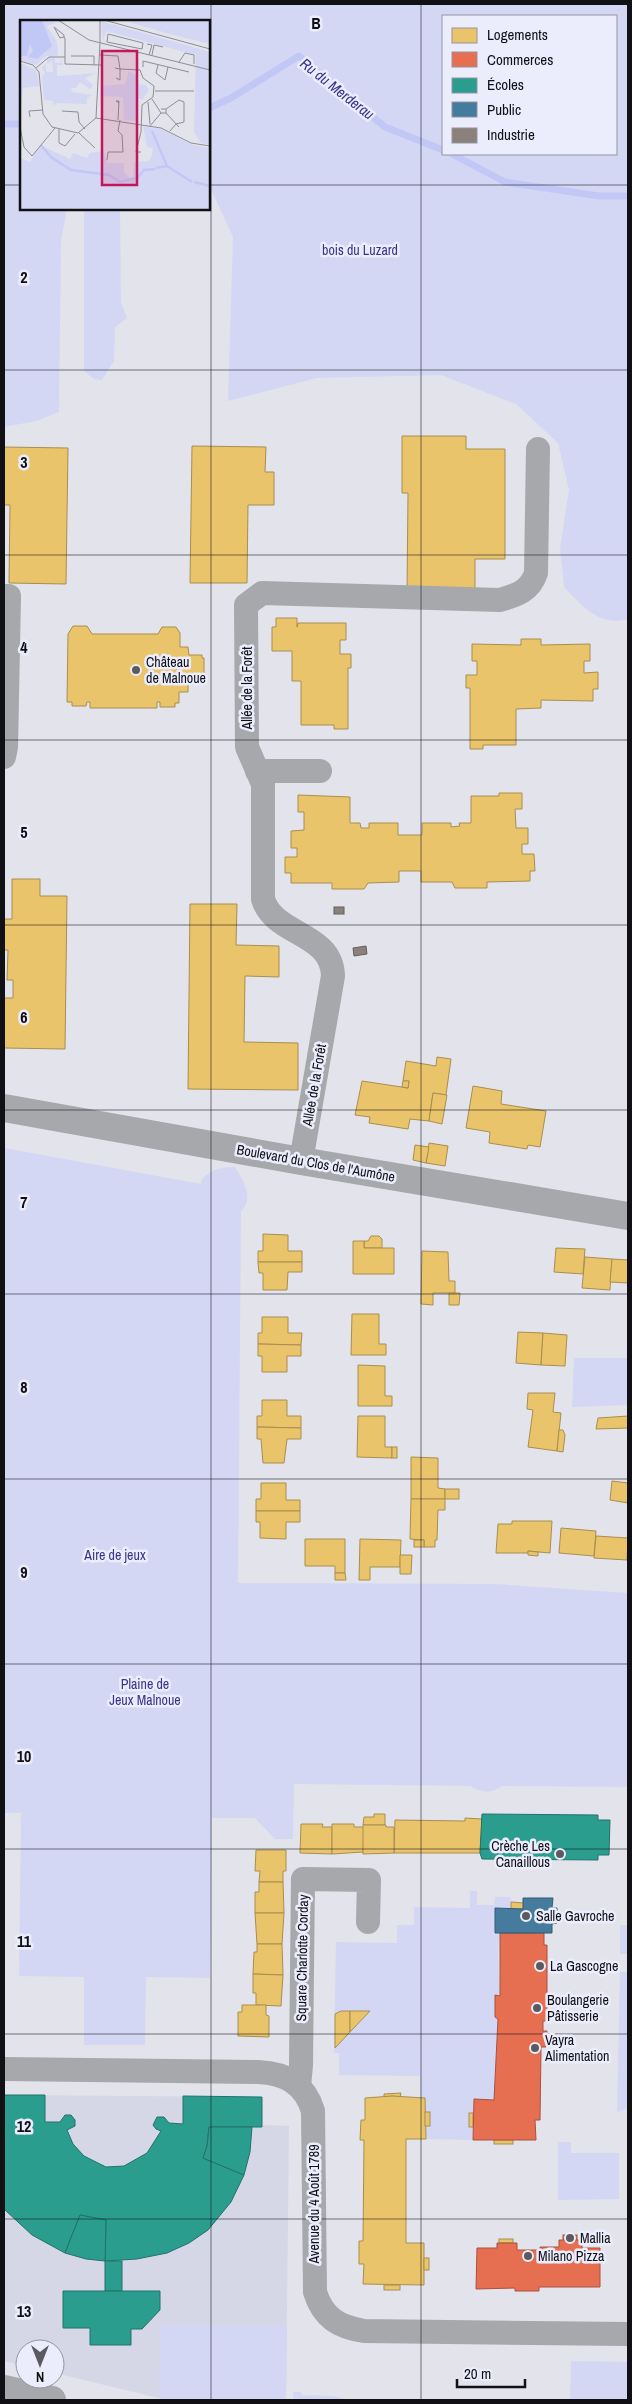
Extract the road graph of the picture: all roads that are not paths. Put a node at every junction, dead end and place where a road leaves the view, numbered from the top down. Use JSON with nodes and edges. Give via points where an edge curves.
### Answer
{"nodes":[{"id":1,"x":538,"y":449,"type":"dead end"},
{"id":2,"x":4,"y":596,"type":"edge"},
{"id":3,"x":4,"y":757,"type":"edge"},
{"id":4,"x":257,"y":771,"type":"junction"},
{"id":5,"x":320,"y":771,"type":"dead end"},
{"id":6,"x":4,"y":1108,"type":"edge"},
{"id":7,"x":301,"y":1161,"type":"junction"},
{"id":8,"x":628,"y":1216,"type":"edge"},
{"id":9,"x":368,"y":1922,"type":"dead end"},
{"id":10,"x":4,"y":2069,"type":"edge"},
{"id":11,"x":299,"y":2086,"type":"junction"},
{"id":12,"x":628,"y":2334,"type":"edge"},
{"id":13,"x":4,"y":2389,"type":"edge"},
{"id":14,"x":52,"y":2400,"type":"edge"}],
"edges":[{"from":1,"to":4,"type":"street","name":"Allée de la Forêt","via":[[536,573],[520,594],[500,600],[262,593],[246,605],[247,747]]},
{"from":2,"to":3,"type":"street","via":[[9,596]]},
{"from":4,"to":5,"type":"street"},
{"from":4,"to":7,"type":"street","name":"Allée de la Forêt","via":[[263,791],[263,899],[266,909],[318,945],[333,964]]},
{"from":6,"to":7,"type":"street","name":"Boulevard du Clos de l'Aumône"},
{"from":7,"to":8,"type":"street","name":"Boulevard du Clos de l'Aumône"},
{"from":9,"to":11,"type":"street","name":"Square Charlotte Corday","via":[[369,1880],[303,1879]]},
{"from":10,"to":11,"type":"street","via":[[258,2072],[287,2077]]},
{"from":11,"to":12,"type":"street","name":"Avenue du 4 Août 1789","via":[[307,2095],[313,2111],[314,2282],[318,2301],[329,2318],[340,2326],[364,2331]]},
{"from":13,"to":14,"type":"main road"}]}
